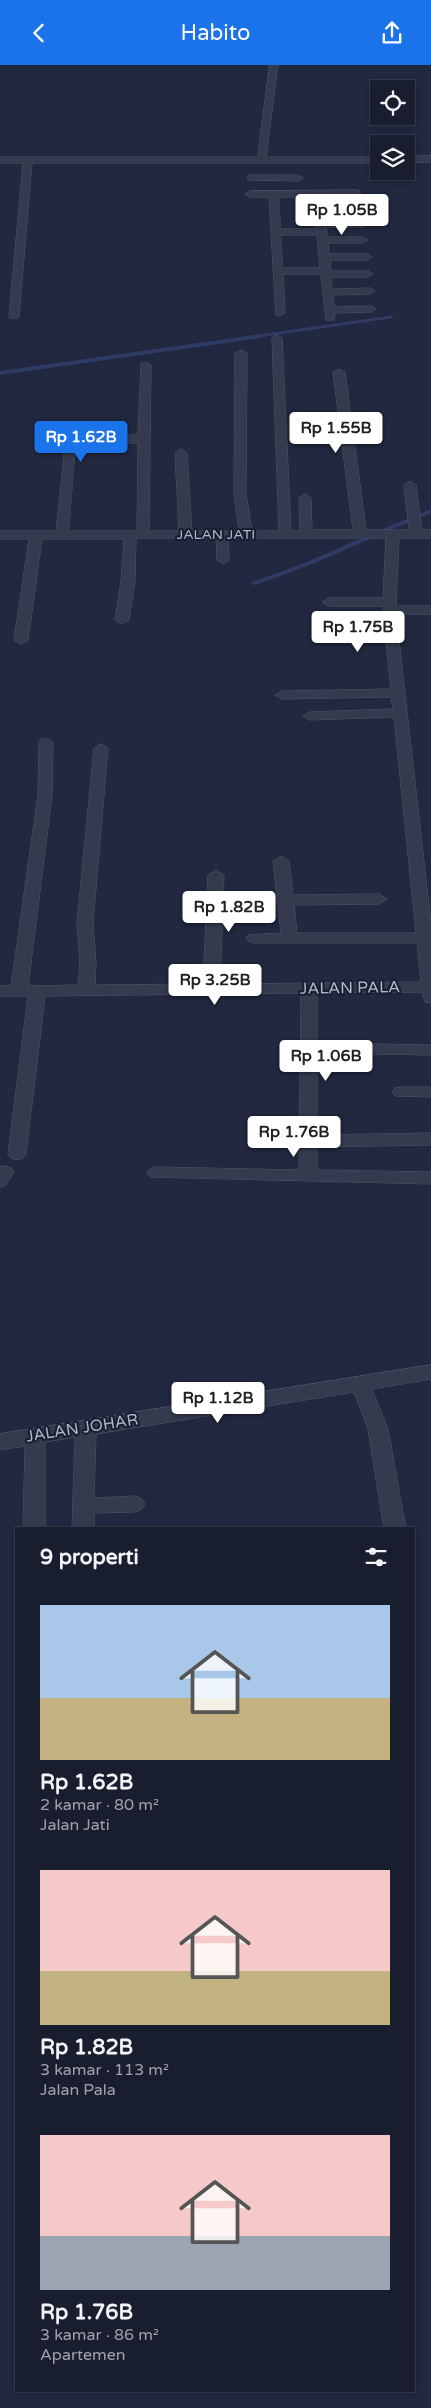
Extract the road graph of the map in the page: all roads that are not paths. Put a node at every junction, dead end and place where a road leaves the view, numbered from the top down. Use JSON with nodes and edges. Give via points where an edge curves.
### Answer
{"nodes":[{"id":1,"x":274,"y":65,"type":"edge"},
{"id":2,"x":431,"y":159,"type":"edge"},
{"id":3,"x":0,"y":160,"type":"edge"},
{"id":4,"x":28,"y":160,"type":"junction"},
{"id":5,"x":261,"y":160,"type":"junction"},
{"id":6,"x":295,"y":160,"type":"junction"},
{"id":7,"x":370,"y":160,"type":"edge"},
{"id":8,"x":415,"y":160,"type":"edge"},
{"id":9,"x":251,"y":178,"type":"dead end"},
{"id":10,"x":298,"y":178,"type":"junction"},
{"id":11,"x":357,"y":193,"type":"dead end"},
{"id":12,"x":250,"y":194,"type":"dead end"},
{"id":13,"x":274,"y":194,"type":"junction"},
{"id":14,"x":300,"y":194,"type":"junction"},
{"id":15,"x":318,"y":194,"type":"junction"},
{"id":16,"x":362,"y":208,"type":"dead end"},
{"id":17,"x":320,"y":209,"type":"junction"},
{"id":18,"x":362,"y":223,"type":"dead end"},
{"id":19,"x":275,"y":232,"type":"junction"},
{"id":20,"x":322,"y":232,"type":"junction"},
{"id":21,"x":363,"y":240,"type":"dead end"},
{"id":22,"x":324,"y":257,"type":"junction"},
{"id":23,"x":367,"y":257,"type":"dead end"},
{"id":24,"x":278,"y":271,"type":"junction"},
{"id":25,"x":326,"y":272,"type":"junction"},
{"id":26,"x":368,"y":274,"type":"dead end"},
{"id":27,"x":327,"y":291,"type":"junction"},
{"id":28,"x":370,"y":291,"type":"dead end"},
{"id":29,"x":371,"y":309,"type":"dead end"},
{"id":30,"x":280,"y":313,"type":"dead end"},
{"id":31,"x":329,"y":314,"type":"joint"},
{"id":32,"x":14,"y":316,"type":"dead end"},
{"id":33,"x":277,"y":338,"type":"dead end"},
{"id":34,"x":240,"y":353,"type":"dead end"},
{"id":35,"x":145,"y":365,"type":"dead end"},
{"id":36,"x":339,"y":372,"type":"dead end"},
{"id":37,"x":144,"y":439,"type":"junction"},
{"id":38,"x":181,"y":453,"type":"dead end"},
{"id":39,"x":410,"y":485,"type":"dead end"},
{"id":40,"x":305,"y":498,"type":"dead end"},
{"id":41,"x":416,"y":530,"type":"junction"},
{"id":42,"x":364,"y":533,"type":"junction"},
{"id":43,"x":388,"y":533,"type":"junction"},
{"id":44,"x":222,"y":534,"type":"junction"},
{"id":45,"x":246,"y":534,"type":"junction"},
{"id":46,"x":284,"y":534,"type":"junction"},
{"id":47,"x":306,"y":534,"type":"junction"},
{"id":48,"x":431,"y":534,"type":"edge"},
{"id":49,"x":0,"y":535,"type":"edge"},
{"id":50,"x":36,"y":535,"type":"junction"},
{"id":51,"x":136,"y":535,"type":"junction"},
{"id":52,"x":186,"y":535,"type":"junction"},
{"id":53,"x":62,"y":536,"type":"junction"},
{"id":54,"x":223,"y":561,"type":"dead end"},
{"id":55,"x":330,"y":602,"type":"dead end"},
{"id":56,"x":431,"y":610,"type":"edge"},
{"id":57,"x":390,"y":619,"type":"junction"},
{"id":58,"x":122,"y":620,"type":"dead end"},
{"id":59,"x":323,"y":638,"type":"dead end"},
{"id":60,"x":21,"y":640,"type":"dead end"},
{"id":61,"x":399,"y":693,"type":"junction"},
{"id":62,"x":282,"y":695,"type":"dead end"},
{"id":63,"x":399,"y":713,"type":"junction"},
{"id":64,"x":310,"y":717,"type":"dead end"},
{"id":65,"x":46,"y":742,"type":"dead end"},
{"id":66,"x":102,"y":748,"type":"dead end"},
{"id":67,"x":281,"y":861,"type":"dead end"},
{"id":68,"x":216,"y":875,"type":"dead end"},
{"id":69,"x":379,"y":899,"type":"dead end"},
{"id":70,"x":285,"y":900,"type":"junction"},
{"id":71,"x":424,"y":938,"type":"junction"},
{"id":72,"x":254,"y":939,"type":"dead end"},
{"id":73,"x":290,"y":939,"type":"junction"},
{"id":74,"x":309,"y":989,"type":"junction"},
{"id":75,"x":211,"y":990,"type":"junction"},
{"id":76,"x":0,"y":991,"type":"edge"},
{"id":77,"x":19,"y":991,"type":"junction"},
{"id":78,"x":86,"y":991,"type":"junction"},
{"id":79,"x":431,"y":991,"type":"edge"},
{"id":80,"x":37,"y":992,"type":"junction"},
{"id":81,"x":310,"y":1049,"type":"junction"},
{"id":82,"x":431,"y":1050,"type":"edge"},
{"id":83,"x":431,"y":1092,"type":"edge"},
{"id":84,"x":401,"y":1093,"type":"dead end"},
{"id":85,"x":431,"y":1139,"type":"edge"},
{"id":86,"x":309,"y":1141,"type":"junction"},
{"id":87,"x":16,"y":1154,"type":"dead end"},
{"id":88,"x":156,"y":1173,"type":"dead end"},
{"id":89,"x":308,"y":1175,"type":"junction"},
{"id":90,"x":431,"y":1178,"type":"edge"},
{"id":91,"x":431,"y":1373,"type":"edge"},
{"id":92,"x":362,"y":1385,"type":"junction"},
{"id":93,"x":86,"y":1428,"type":"junction"},
{"id":94,"x":1,"y":1436,"type":"edge"},
{"id":95,"x":35,"y":1436,"type":"junction"},
{"id":96,"x":134,"y":1504,"type":"dead end"},
{"id":97,"x":82,"y":1506,"type":"junction"},
{"id":98,"x":34,"y":1527,"type":"edge"},
{"id":99,"x":83,"y":1527,"type":"edge"},
{"id":100,"x":395,"y":1527,"type":"edge"}],
"edges":[{"from":1,"to":5,"type":"street"},
{"from":2,"to":8,"type":"street"},
{"from":3,"to":4,"type":"street"},
{"from":4,"to":5,"type":"street"},
{"from":4,"to":32,"type":"street"},
{"from":5,"to":6,"type":"street"},
{"from":6,"to":7,"type":"street"},
{"from":6,"to":10,"type":"street"},
{"from":9,"to":10,"type":"street"},
{"from":10,"to":14,"type":"street"},
{"from":11,"to":15,"type":"street"},
{"from":12,"to":13,"type":"street"},
{"from":13,"to":14,"type":"street"},
{"from":13,"to":19,"type":"street"},
{"from":14,"to":15,"type":"street"},
{"from":15,"to":17,"type":"street"},
{"from":16,"to":17,"type":"street"},
{"from":17,"to":20,"type":"street"},
{"from":18,"to":20,"type":"street"},
{"from":19,"to":20,"type":"street"},
{"from":19,"to":24,"type":"street"},
{"from":20,"to":21,"type":"street"},
{"from":20,"to":22,"type":"street"},
{"from":22,"to":23,"type":"street"},
{"from":22,"to":25,"type":"street"},
{"from":24,"to":25,"type":"street"},
{"from":24,"to":30,"type":"street"},
{"from":25,"to":26,"type":"street"},
{"from":25,"to":27,"type":"street"},
{"from":27,"to":28,"type":"street"},
{"from":27,"to":31,"type":"street"},
{"from":29,"to":31,"type":"street"},
{"from":33,"to":46,"type":"street"},
{"from":34,"to":45,"type":"street","via":[[240,494]]},
{"from":35,"to":37,"type":"street"},
{"from":36,"to":42,"type":"street"},
{"from":37,"to":51,"type":"street"},
{"from":37,"to":53,"type":"street","via":[[70,439]]},
{"from":38,"to":52,"type":"street"},
{"from":39,"to":41,"type":"street"},
{"from":40,"to":47,"type":"street"},
{"from":41,"to":43,"type":"street","name":"JALAN JATI"},
{"from":41,"to":48,"type":"street","name":"JALAN JATI"},
{"from":42,"to":43,"type":"street","name":"JALAN JATI"},
{"from":42,"to":47,"type":"street","name":"JALAN JATI"},
{"from":43,"to":57,"type":"street"},
{"from":44,"to":45,"type":"street","name":"JALAN JATI"},
{"from":44,"to":52,"type":"street","name":"JALAN JATI"},
{"from":44,"to":54,"type":"street"},
{"from":45,"to":46,"type":"street","name":"JALAN JATI"},
{"from":46,"to":47,"type":"street","name":"JALAN JATI"},
{"from":49,"to":50,"type":"street","name":"JALAN JATI"},
{"from":50,"to":53,"type":"street","name":"JALAN JATI"},
{"from":50,"to":60,"type":"street"},
{"from":51,"to":52,"type":"street","name":"JALAN JATI"},
{"from":51,"to":53,"type":"street","name":"JALAN JATI"},
{"from":51,"to":58,"type":"street"},
{"from":55,"to":57,"type":"street"},
{"from":56,"to":57,"type":"street"},
{"from":57,"to":59,"type":"street"},
{"from":57,"to":61,"type":"street"},
{"from":61,"to":62,"type":"street"},
{"from":61,"to":63,"type":"street"},
{"from":63,"to":64,"type":"street"},
{"from":63,"to":71,"type":"street"},
{"from":65,"to":77,"type":"street","via":[[45,795]]},
{"from":66,"to":78,"type":"street","via":[[85,923]]},
{"from":67,"to":70,"type":"street"},
{"from":68,"to":75,"type":"street"},
{"from":69,"to":70,"type":"street"},
{"from":70,"to":73,"type":"street"},
{"from":71,"to":73,"type":"street"},
{"from":71,"to":79,"type":"street"},
{"from":72,"to":73,"type":"street"},
{"from":74,"to":75,"type":"street","name":"JALAN PALA"},
{"from":74,"to":79,"type":"street","name":"JALAN PALA"},
{"from":74,"to":81,"type":"street"},
{"from":75,"to":78,"type":"street","name":"JALAN PALA"},
{"from":76,"to":77,"type":"street","name":"JALAN PALA"},
{"from":77,"to":80,"type":"street","name":"JALAN PALA"},
{"from":78,"to":80,"type":"street","name":"JALAN PALA"},
{"from":80,"to":87,"type":"street"},
{"from":81,"to":82,"type":"street"},
{"from":81,"to":86,"type":"street"},
{"from":83,"to":84,"type":"street"},
{"from":85,"to":86,"type":"street"},
{"from":86,"to":89,"type":"street"},
{"from":88,"to":89,"type":"street"},
{"from":89,"to":90,"type":"street"},
{"from":91,"to":92,"type":"street","name":"JALAN JOHAR"},
{"from":92,"to":93,"type":"street","name":"JALAN JOHAR"},
{"from":92,"to":100,"type":"street","via":[[378,1429]]},
{"from":93,"to":95,"type":"street","name":"JALAN JOHAR"},
{"from":93,"to":97,"type":"street"},
{"from":94,"to":95,"type":"street","name":"JALAN JOHAR"},
{"from":95,"to":98,"type":"street"},
{"from":96,"to":97,"type":"street"},
{"from":97,"to":99,"type":"street"}]}
